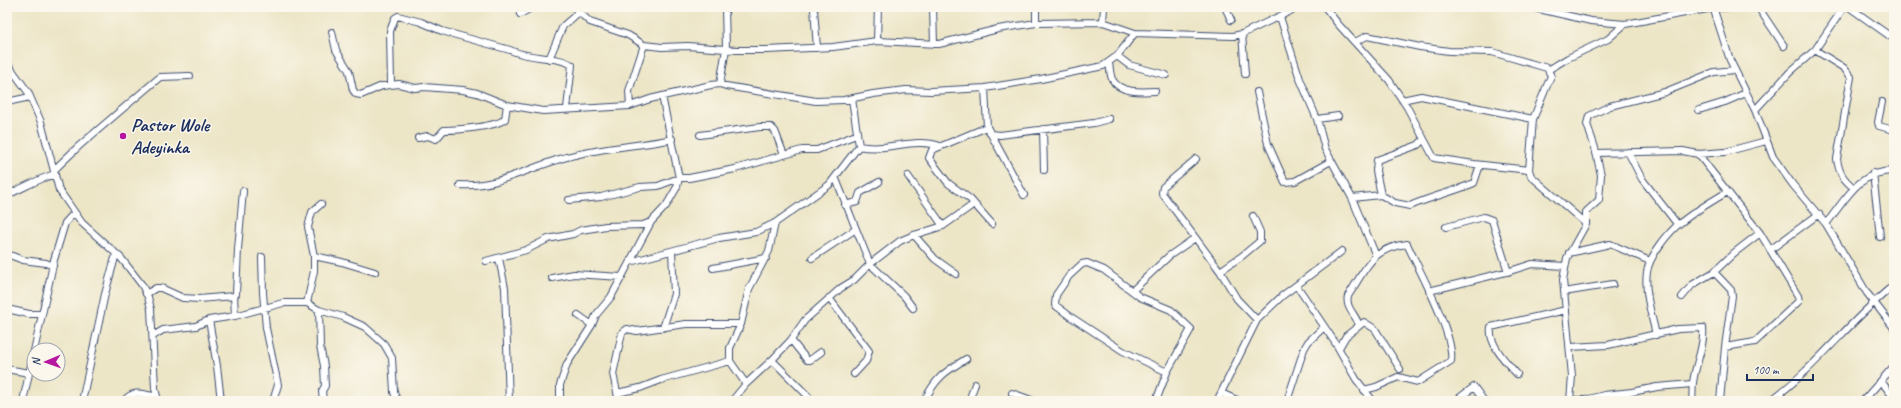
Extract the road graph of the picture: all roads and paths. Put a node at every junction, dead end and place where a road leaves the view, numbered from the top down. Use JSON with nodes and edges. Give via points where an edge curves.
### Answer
{"nodes":[{"id":1,"x":533,"y":7,"type":"edge"},
{"id":2,"x":573,"y":7,"type":"edge"},
{"id":3,"x":725,"y":7,"type":"edge"},
{"id":4,"x":807,"y":7,"type":"edge"},
{"id":5,"x":878,"y":7,"type":"edge"},
{"id":6,"x":933,"y":7,"type":"edge"},
{"id":7,"x":1036,"y":7,"type":"edge"},
{"id":8,"x":1104,"y":7,"type":"edge"},
{"id":9,"x":1225,"y":7,"type":"edge"},
{"id":10,"x":1299,"y":7,"type":"edge"},
{"id":11,"x":1325,"y":7,"type":"edge"},
{"id":12,"x":1530,"y":7,"type":"edge"},
{"id":13,"x":1713,"y":7,"type":"edge"},
{"id":14,"x":1733,"y":7,"type":"edge"},
{"id":15,"x":1758,"y":7,"type":"edge"},
{"id":16,"x":1844,"y":7,"type":"edge"},
{"id":17,"x":1849,"y":7,"type":"edge"},
{"id":18,"x":815,"y":8,"type":"edge"},
{"id":19,"x":578,"y":12,"type":"junction"},
{"id":20,"x":520,"y":14,"type":"dead end"},
{"id":21,"x":1280,"y":17,"type":"junction"},
{"id":22,"x":1231,"y":20,"type":"dead end"},
{"id":23,"x":1103,"y":22,"type":"junction"},
{"id":24,"x":1036,"y":23,"type":"junction"},
{"id":25,"x":1625,"y":24,"type":"junction"},
{"id":26,"x":332,"y":32,"type":"dead end"},
{"id":27,"x":1135,"y":33,"type":"junction"},
{"id":28,"x":1242,"y":34,"type":"junction"},
{"id":29,"x":1894,"y":39,"type":"edge"},
{"id":30,"x":877,"y":41,"type":"junction"},
{"id":31,"x":1355,"y":42,"type":"junction"},
{"id":32,"x":934,"y":44,"type":"junction"},
{"id":33,"x":644,"y":45,"type":"junction"},
{"id":34,"x":1784,"y":46,"type":"dead end"},
{"id":35,"x":817,"y":48,"type":"junction"},
{"id":36,"x":726,"y":49,"type":"junction"},
{"id":37,"x":1815,"y":50,"type":"junction"},
{"id":38,"x":1117,"y":56,"type":"junction"},
{"id":39,"x":549,"y":59,"type":"junction"},
{"id":40,"x":7,"y":63,"type":"edge"},
{"id":41,"x":1109,"y":63,"type":"junction"},
{"id":42,"x":1548,"y":70,"type":"junction"},
{"id":43,"x":1735,"y":70,"type":"junction"},
{"id":44,"x":1246,"y":74,"type":"dead end"},
{"id":45,"x":1166,"y":75,"type":"dead end"},
{"id":46,"x":190,"y":76,"type":"dead end"},
{"id":47,"x":720,"y":84,"type":"junction"},
{"id":48,"x":391,"y":85,"type":"junction"},
{"id":49,"x":985,"y":88,"type":"junction"},
{"id":50,"x":1155,"y":91,"type":"dead end"},
{"id":51,"x":1257,"y":92,"type":"dead end"},
{"id":52,"x":1746,"y":93,"type":"junction"},
{"id":53,"x":662,"y":96,"type":"junction"},
{"id":54,"x":30,"y":97,"type":"junction"},
{"id":55,"x":852,"y":99,"type":"junction"},
{"id":56,"x":1402,"y":100,"type":"junction"},
{"id":57,"x":7,"y":102,"type":"edge"},
{"id":58,"x":1882,"y":102,"type":"dead end"},
{"id":59,"x":507,"y":106,"type":"junction"},
{"id":60,"x":630,"y":106,"type":"junction"},
{"id":61,"x":567,"y":108,"type":"junction"},
{"id":62,"x":1699,"y":110,"type":"dead end"},
{"id":63,"x":1755,"y":110,"type":"junction"},
{"id":64,"x":1338,"y":116,"type":"dead end"},
{"id":65,"x":1109,"y":119,"type":"dead end"},
{"id":66,"x":1533,"y":119,"type":"junction"},
{"id":67,"x":1317,"y":120,"type":"junction"},
{"id":68,"x":987,"y":126,"type":"junction"},
{"id":69,"x":1043,"y":130,"type":"junction"},
{"id":70,"x":1894,"y":130,"type":"edge"},
{"id":71,"x":992,"y":134,"type":"junction"},
{"id":72,"x":700,"y":135,"type":"dead end"},
{"id":73,"x":856,"y":135,"type":"junction"},
{"id":74,"x":418,"y":138,"type":"dead end"},
{"id":75,"x":672,"y":139,"type":"junction"},
{"id":76,"x":1424,"y":139,"type":"junction"},
{"id":77,"x":1766,"y":141,"type":"junction"},
{"id":78,"x":931,"y":143,"type":"junction"},
{"id":79,"x":1418,"y":145,"type":"junction"},
{"id":80,"x":859,"y":146,"type":"junction"},
{"id":81,"x":940,"y":146,"type":"junction"},
{"id":82,"x":932,"y":150,"type":"junction"},
{"id":83,"x":1429,"y":150,"type":"junction"},
{"id":84,"x":1628,"y":152,"type":"junction"},
{"id":85,"x":1596,"y":153,"type":"junction"},
{"id":86,"x":1698,"y":154,"type":"junction"},
{"id":87,"x":784,"y":155,"type":"junction"},
{"id":88,"x":1196,"y":159,"type":"dead end"},
{"id":89,"x":1331,"y":161,"type":"junction"},
{"id":90,"x":1480,"y":165,"type":"junction"},
{"id":91,"x":1044,"y":170,"type":"dead end"},
{"id":92,"x":1529,"y":170,"type":"junction"},
{"id":93,"x":1894,"y":171,"type":"edge"},
{"id":94,"x":54,"y":172,"type":"junction"},
{"id":95,"x":1873,"y":173,"type":"junction"},
{"id":96,"x":908,"y":176,"type":"dead end"},
{"id":97,"x":679,"y":178,"type":"junction"},
{"id":98,"x":836,"y":179,"type":"junction"},
{"id":99,"x":879,"y":182,"type":"dead end"},
{"id":100,"x":460,"y":184,"type":"dead end"},
{"id":101,"x":1854,"y":188,"type":"junction"},
{"id":102,"x":243,"y":191,"type":"dead end"},
{"id":103,"x":1727,"y":192,"type":"junction"},
{"id":104,"x":7,"y":195,"type":"edge"},
{"id":105,"x":1024,"y":195,"type":"dead end"},
{"id":106,"x":1381,"y":196,"type":"junction"},
{"id":107,"x":1352,"y":198,"type":"junction"},
{"id":108,"x":569,"y":200,"type":"dead end"},
{"id":109,"x":321,"y":204,"type":"dead end"},
{"id":110,"x":974,"y":204,"type":"junction"},
{"id":111,"x":845,"y":205,"type":"junction"},
{"id":112,"x":74,"y":213,"type":"junction"},
{"id":113,"x":1819,"y":214,"type":"junction"},
{"id":114,"x":1253,"y":216,"type":"dead end"},
{"id":115,"x":652,"y":222,"type":"junction"},
{"id":116,"x":775,"y":223,"type":"junction"},
{"id":117,"x":992,"y":224,"type":"dead end"},
{"id":118,"x":1586,"y":224,"type":"junction"},
{"id":119,"x":1826,"y":224,"type":"junction"},
{"id":120,"x":1678,"y":225,"type":"junction"},
{"id":121,"x":943,"y":226,"type":"junction"},
{"id":122,"x":1446,"y":227,"type":"dead end"},
{"id":123,"x":856,"y":229,"type":"junction"},
{"id":124,"x":1760,"y":233,"type":"junction"},
{"id":125,"x":914,"y":235,"type":"junction"},
{"id":126,"x":1880,"y":237,"type":"dead end"},
{"id":127,"x":1195,"y":238,"type":"junction"},
{"id":128,"x":1770,"y":250,"type":"junction"},
{"id":129,"x":1342,"y":251,"type":"dead end"},
{"id":130,"x":672,"y":252,"type":"junction"},
{"id":131,"x":1569,"y":253,"type":"junction"},
{"id":132,"x":7,"y":254,"type":"edge"},
{"id":133,"x":116,"y":254,"type":"junction"},
{"id":134,"x":314,"y":256,"type":"junction"},
{"id":135,"x":1376,"y":256,"type":"junction"},
{"id":136,"x":262,"y":257,"type":"dead end"},
{"id":137,"x":498,"y":258,"type":"junction"},
{"id":138,"x":766,"y":258,"type":"junction"},
{"id":139,"x":812,"y":258,"type":"dead end"},
{"id":140,"x":486,"y":261,"type":"dead end"},
{"id":141,"x":1650,"y":261,"type":"junction"},
{"id":142,"x":630,"y":262,"type":"junction"},
{"id":143,"x":870,"y":264,"type":"junction"},
{"id":144,"x":53,"y":266,"type":"junction"},
{"id":145,"x":1565,"y":266,"type":"junction"},
{"id":146,"x":713,"y":268,"type":"dead end"},
{"id":147,"x":1220,"y":271,"type":"junction"},
{"id":148,"x":375,"y":272,"type":"dead end"},
{"id":149,"x":1508,"y":272,"type":"junction"},
{"id":150,"x":1714,"y":272,"type":"junction"},
{"id":151,"x":956,"y":274,"type":"dead end"},
{"id":152,"x":621,"y":277,"type":"junction"},
{"id":153,"x":552,"y":278,"type":"dead end"},
{"id":154,"x":1613,"y":284,"type":"dead end"},
{"id":155,"x":1894,"y":285,"type":"edge"},
{"id":156,"x":1297,"y":286,"type":"junction"},
{"id":157,"x":1132,"y":291,"type":"junction"},
{"id":158,"x":1429,"y":291,"type":"junction"},
{"id":159,"x":1564,"y":292,"type":"junction"},
{"id":160,"x":146,"y":294,"type":"junction"},
{"id":161,"x":234,"y":296,"type":"junction"},
{"id":162,"x":1682,"y":297,"type":"dead end"},
{"id":163,"x":830,"y":298,"type":"junction"},
{"id":164,"x":1874,"y":301,"type":"junction"},
{"id":165,"x":307,"y":303,"type":"junction"},
{"id":166,"x":264,"y":308,"type":"junction"},
{"id":167,"x":913,"y":308,"type":"dead end"},
{"id":168,"x":7,"y":309,"type":"edge"},
{"id":169,"x":319,"y":310,"type":"junction"},
{"id":170,"x":1566,"y":310,"type":"junction"},
{"id":171,"x":41,"y":314,"type":"junction"},
{"id":172,"x":578,"y":315,"type":"dead end"},
{"id":173,"x":234,"y":316,"type":"junction"},
{"id":174,"x":209,"y":320,"type":"junction"},
{"id":175,"x":1256,"y":320,"type":"junction"},
{"id":176,"x":741,"y":324,"type":"junction"},
{"id":177,"x":592,"y":325,"type":"junction"},
{"id":178,"x":152,"y":326,"type":"junction"},
{"id":179,"x":1359,"y":326,"type":"junction"},
{"id":180,"x":1324,"y":327,"type":"junction"},
{"id":181,"x":663,"y":328,"type":"junction"},
{"id":182,"x":1894,"y":328,"type":"edge"},
{"id":183,"x":163,"y":330,"type":"junction"},
{"id":184,"x":1656,"y":335,"type":"junction"},
{"id":185,"x":153,"y":336,"type":"junction"},
{"id":186,"x":791,"y":340,"type":"junction"},
{"id":187,"x":35,"y":342,"type":"edge"},
{"id":188,"x":1570,"y":347,"type":"junction"},
{"id":189,"x":1725,"y":347,"type":"junction"},
{"id":190,"x":1339,"y":348,"type":"junction"},
{"id":191,"x":822,"y":352,"type":"dead end"},
{"id":192,"x":966,"y":359,"type":"dead end"},
{"id":193,"x":772,"y":360,"type":"junction"},
{"id":194,"x":730,"y":361,"type":"junction"},
{"id":195,"x":1894,"y":366,"type":"edge"},
{"id":196,"x":7,"y":369,"type":"edge"},
{"id":197,"x":1400,"y":369,"type":"dead end"},
{"id":198,"x":26,"y":372,"type":"edge"},
{"id":199,"x":1167,"y":372,"type":"junction"},
{"id":200,"x":854,"y":374,"type":"dead end"},
{"id":201,"x":1517,"y":374,"type":"dead end"},
{"id":202,"x":1881,"y":381,"type":"junction"},
{"id":203,"x":27,"y":382,"type":"edge"},
{"id":204,"x":746,"y":384,"type":"junction"},
{"id":205,"x":975,"y":384,"type":"dead end"},
{"id":206,"x":1692,"y":384,"type":"junction"},
{"id":207,"x":1364,"y":390,"type":"junction"},
{"id":208,"x":618,"y":393,"type":"junction"},
{"id":209,"x":1012,"y":393,"type":"dead end"},
{"id":210,"x":1221,"y":393,"type":"junction"},
{"id":211,"x":1780,"y":394,"type":"junction"},
{"id":212,"x":1894,"y":398,"type":"edge"},
{"id":213,"x":158,"y":399,"type":"edge"},
{"id":214,"x":734,"y":400,"type":"edge"},
{"id":215,"x":1570,"y":400,"type":"edge"},
{"id":216,"x":23,"y":401,"type":"edge"},
{"id":217,"x":82,"y":401,"type":"edge"},
{"id":218,"x":124,"y":401,"type":"edge"},
{"id":219,"x":221,"y":401,"type":"edge"},
{"id":220,"x":273,"y":401,"type":"edge"},
{"id":221,"x":323,"y":401,"type":"edge"},
{"id":222,"x":397,"y":401,"type":"edge"},
{"id":223,"x":509,"y":401,"type":"edge"},
{"id":224,"x":559,"y":401,"type":"edge"},
{"id":225,"x":619,"y":401,"type":"edge"},
{"id":226,"x":813,"y":401,"type":"edge"},
{"id":227,"x":924,"y":401,"type":"edge"},
{"id":228,"x":969,"y":401,"type":"edge"},
{"id":229,"x":1034,"y":401,"type":"edge"},
{"id":230,"x":1156,"y":401,"type":"edge"},
{"id":231,"x":1217,"y":401,"type":"edge"},
{"id":232,"x":1239,"y":401,"type":"edge"},
{"id":233,"x":1287,"y":401,"type":"edge"},
{"id":234,"x":1373,"y":401,"type":"edge"},
{"id":235,"x":1455,"y":401,"type":"edge"},
{"id":236,"x":1484,"y":401,"type":"edge"},
{"id":237,"x":1692,"y":401,"type":"edge"},
{"id":238,"x":1720,"y":401,"type":"edge"},
{"id":239,"x":1770,"y":401,"type":"edge"},
{"id":240,"x":1785,"y":401,"type":"edge"},
{"id":241,"x":1863,"y":401,"type":"edge"}],
"edges":[{"from":1,"to":20,"type":"street"},
{"from":2,"to":19,"type":"street"},
{"from":3,"to":36,"type":"street"},
{"from":4,"to":18,"type":"street"},
{"from":5,"to":30,"type":"street"},
{"from":6,"to":32,"type":"street"},
{"from":7,"to":24,"type":"street"},
{"from":8,"to":23,"type":"street"},
{"from":9,"to":22,"type":"street"},
{"from":10,"to":21,"type":"street"},
{"from":11,"to":31,"type":"street"},
{"from":12,"to":25,"type":"street","via":[[1591,21]]},
{"from":13,"to":14,"type":"street"},
{"from":13,"to":25,"type":"street"},
{"from":13,"to":43,"type":"street"},
{"from":15,"to":34,"type":"street"},
{"from":16,"to":37,"type":"street"},
{"from":17,"to":29,"type":"street"},
{"from":18,"to":35,"type":"street"},
{"from":19,"to":33,"type":"street","via":[[590,22],[628,35]]},
{"from":19,"to":39,"type":"street","via":[[563,26]]},
{"from":21,"to":28,"type":"street"},
{"from":21,"to":67,"type":"street","via":[[1300,79]]},
{"from":23,"to":24,"type":"street"},
{"from":23,"to":27,"type":"street"},
{"from":24,"to":32,"type":"street"},
{"from":25,"to":42,"type":"street","via":[[1608,39]]},
{"from":26,"to":48,"type":"street","via":[[336,50],[349,71],[356,94],[361,95]]},
{"from":27,"to":28,"type":"street","via":[[1224,36]]},
{"from":27,"to":38,"type":"street"},
{"from":28,"to":44,"type":"street"},
{"from":30,"to":32,"type":"street"},
{"from":30,"to":35,"type":"street"},
{"from":31,"to":42,"type":"street","via":[[1367,36],[1449,51],[1492,52]]},
{"from":31,"to":56,"type":"street","via":[[1381,70]]},
{"from":33,"to":36,"type":"street"},
{"from":33,"to":60,"type":"street","via":[[629,91]]},
{"from":35,"to":36,"type":"street"},
{"from":36,"to":47,"type":"street"},
{"from":37,"to":63,"type":"street","via":[[1804,58]]},
{"from":37,"to":101,"type":"street","via":[[1844,68],[1851,77],[1837,159],[1839,172]]},
{"from":38,"to":41,"type":"street"},
{"from":38,"to":45,"type":"street","via":[[1129,65]]},
{"from":39,"to":48,"type":"street","via":[[534,58],[398,16],[390,31]]},
{"from":39,"to":61,"type":"street","via":[[572,65]]},
{"from":40,"to":54,"type":"street"},
{"from":41,"to":49,"type":"street","via":[[1041,79]]},
{"from":41,"to":50,"type":"street","via":[[1112,79],[1120,87],[1132,91]]},
{"from":42,"to":66,"type":"street","via":[[1551,76]]},
{"from":43,"to":52,"type":"street"},
{"from":43,"to":85,"type":"street","via":[[1714,72],[1665,92],[1610,106],[1589,116],[1587,124]]},
{"from":46,"to":94,"type":"street","via":[[160,78],[122,108]]},
{"from":47,"to":53,"type":"street"},
{"from":47,"to":55,"type":"street","via":[[816,101]]},
{"from":48,"to":59,"type":"street","via":[[463,90]]},
{"from":49,"to":55,"type":"street","via":[[906,90]]},
{"from":49,"to":68,"type":"street"},
{"from":51,"to":89,"type":"street","via":[[1268,144],[1285,182],[1295,182]]},
{"from":52,"to":62,"type":"street"},
{"from":52,"to":63,"type":"street"},
{"from":53,"to":60,"type":"street"},
{"from":53,"to":75,"type":"street"},
{"from":54,"to":57,"type":"street"},
{"from":54,"to":94,"type":"street","via":[[41,122]]},
{"from":55,"to":73,"type":"street"},
{"from":56,"to":66,"type":"street","via":[[1421,96]]},
{"from":56,"to":76,"type":"street"},
{"from":58,"to":70,"type":"street","via":[[1879,126]]},
{"from":59,"to":61,"type":"street","via":[[542,111]]},
{"from":59,"to":74,"type":"street","via":[[504,119],[499,123],[462,130],[444,130],[436,139],[428,136]]},
{"from":60,"to":61,"type":"street"},
{"from":63,"to":77,"type":"street"},
{"from":64,"to":67,"type":"street"},
{"from":65,"to":69,"type":"street"},
{"from":66,"to":92,"type":"street"},
{"from":67,"to":89,"type":"street"},
{"from":68,"to":71,"type":"street"},
{"from":68,"to":81,"type":"street"},
{"from":69,"to":71,"type":"street"},
{"from":69,"to":91,"type":"street"},
{"from":71,"to":105,"type":"street"},
{"from":72,"to":87,"type":"street","via":[[772,127]]},
{"from":73,"to":80,"type":"street"},
{"from":73,"to":87,"type":"street","via":[[817,150],[802,150]]},
{"from":75,"to":97,"type":"street"},
{"from":75,"to":100,"type":"street","via":[[574,155],[476,186]]},
{"from":76,"to":79,"type":"street"},
{"from":76,"to":83,"type":"street"},
{"from":77,"to":86,"type":"street","via":[[1725,152]]},
{"from":77,"to":113,"type":"street","via":[[1780,168]]},
{"from":78,"to":80,"type":"street","via":[[910,143],[875,149]]},
{"from":78,"to":81,"type":"street"},
{"from":78,"to":82,"type":"street"},
{"from":79,"to":83,"type":"street"},
{"from":79,"to":106,"type":"street","via":[[1377,160],[1376,171]]},
{"from":80,"to":98,"type":"street"},
{"from":81,"to":82,"type":"street"},
{"from":82,"to":110,"type":"street","via":[[929,158],[948,183]]},
{"from":83,"to":90,"type":"street","via":[[1434,158]]},
{"from":84,"to":85,"type":"street"},
{"from":84,"to":86,"type":"street","via":[[1683,150]]},
{"from":84,"to":120,"type":"street","via":[[1642,179]]},
{"from":85,"to":118,"type":"street","via":[[1601,175],[1600,200],[1586,212]]},
{"from":86,"to":103,"type":"street"},
{"from":87,"to":97,"type":"street","via":[[735,169]]},
{"from":88,"to":127,"type":"street","via":[[1163,187],[1162,193]]},
{"from":89,"to":107,"type":"street"},
{"from":90,"to":92,"type":"street"},
{"from":90,"to":106,"type":"street","via":[[1474,183],[1410,206],[1395,204]]},
{"from":92,"to":118,"type":"street","via":[[1540,186]]},
{"from":93,"to":95,"type":"street"},
{"from":94,"to":104,"type":"street"},
{"from":94,"to":112,"type":"street","via":[[57,186]]},
{"from":95,"to":101,"type":"street"},
{"from":95,"to":126,"type":"street"},
{"from":96,"to":121,"type":"street"},
{"from":97,"to":108,"type":"street","via":[[658,186],[601,197]]},
{"from":97,"to":115,"type":"street","via":[[666,206]]},
{"from":98,"to":111,"type":"street"},
{"from":98,"to":116,"type":"street"},
{"from":99,"to":111,"type":"street","via":[[860,194],[856,202]]},
{"from":101,"to":119,"type":"street"},
{"from":102,"to":161,"type":"street"},
{"from":103,"to":120,"type":"street"},
{"from":103,"to":124,"type":"street"},
{"from":106,"to":107,"type":"street"},
{"from":107,"to":135,"type":"street"},
{"from":109,"to":134,"type":"street","via":[[312,212],[308,227]]},
{"from":110,"to":117,"type":"street"},
{"from":110,"to":121,"type":"street"},
{"from":111,"to":123,"type":"street"},
{"from":112,"to":133,"type":"street"},
{"from":112,"to":144,"type":"street","via":[[65,223]]},
{"from":113,"to":119,"type":"street"},
{"from":113,"to":128,"type":"street"},
{"from":114,"to":147,"type":"street","via":[[1260,232],[1260,241]]},
{"from":115,"to":137,"type":"street","via":[[581,230],[548,239],[526,250]]},
{"from":115,"to":142,"type":"street"},
{"from":116,"to":130,"type":"street","via":[[756,232],[719,238]]},
{"from":116,"to":138,"type":"street"},
{"from":118,"to":131,"type":"street"},
{"from":119,"to":164,"type":"street"},
{"from":120,"to":141,"type":"street"},
{"from":121,"to":125,"type":"street"},
{"from":122,"to":149,"type":"street","via":[[1484,217],[1492,220]]},
{"from":123,"to":139,"type":"street"},
{"from":123,"to":143,"type":"street"},
{"from":124,"to":128,"type":"street"},
{"from":124,"to":150,"type":"street","via":[[1734,252]]},
{"from":125,"to":143,"type":"street","via":[[895,245]]},
{"from":125,"to":151,"type":"street","via":[[935,259]]},
{"from":127,"to":147,"type":"street"},
{"from":127,"to":157,"type":"street","via":[[1169,256]]},
{"from":128,"to":189,"type":"street","via":[[1798,296],[1798,301],[1755,342]]},
{"from":129,"to":156,"type":"street"},
{"from":130,"to":142,"type":"street"},
{"from":130,"to":181,"type":"street","via":[[674,294]]},
{"from":131,"to":141,"type":"street","via":[[1610,244]]},
{"from":131,"to":145,"type":"street"},
{"from":132,"to":144,"type":"street"},
{"from":133,"to":160,"type":"street","via":[[122,258]]},
{"from":133,"to":217,"type":"street"},
{"from":134,"to":148,"type":"street"},
{"from":134,"to":165,"type":"street","via":[[314,271]]},
{"from":135,"to":158,"type":"street","via":[[1385,249],[1407,244]]},
{"from":135,"to":179,"type":"street","via":[[1366,264],[1348,296],[1348,307]]},
{"from":136,"to":166,"type":"street"},
{"from":137,"to":140,"type":"street"},
{"from":137,"to":223,"type":"street","via":[[505,288]]},
{"from":138,"to":146,"type":"street"},
{"from":138,"to":176,"type":"street","via":[[749,290]]},
{"from":141,"to":184,"type":"street","via":[[1646,274]]},
{"from":142,"to":152,"type":"street"},
{"from":143,"to":163,"type":"street"},
{"from":143,"to":167,"type":"street"},
{"from":144,"to":171,"type":"street"},
{"from":145,"to":149,"type":"street","via":[[1532,264]]},
{"from":145,"to":159,"type":"street"},
{"from":147,"to":175,"type":"street","via":[[1237,299]]},
{"from":149,"to":158,"type":"street"},
{"from":150,"to":162,"type":"street","via":[[1692,285]]},
{"from":150,"to":189,"type":"street","via":[[1731,290],[1732,296]]},
{"from":152,"to":153,"type":"street","via":[[574,274]]},
{"from":152,"to":177,"type":"street"},
{"from":154,"to":159,"type":"street"},
{"from":155,"to":164,"type":"street"},
{"from":156,"to":175,"type":"street"},
{"from":156,"to":180,"type":"street"},
{"from":157,"to":199,"type":"street","via":[[1171,310],[1191,329]]},
{"from":157,"to":199,"type":"street","via":[[1098,267],[1082,264],[1069,276],[1054,300],[1059,309],[1082,325],[1123,351]]},
{"from":158,"to":207,"type":"street","via":[[1450,342],[1451,361],[1418,382],[1398,377]]},
{"from":159,"to":170,"type":"street"},
{"from":160,"to":161,"type":"street","via":[[161,288],[183,298]]},
{"from":160,"to":178,"type":"street","via":[[151,309]]},
{"from":161,"to":173,"type":"street"},
{"from":163,"to":186,"type":"street","via":[[805,320]]},
{"from":163,"to":200,"type":"street","via":[[869,351],[866,361]]},
{"from":164,"to":182,"type":"street"},
{"from":164,"to":211,"type":"street","via":[[1833,345]]},
{"from":165,"to":166,"type":"street","via":[[283,303]]},
{"from":165,"to":169,"type":"street"},
{"from":166,"to":173,"type":"street"},
{"from":166,"to":220,"type":"street","via":[[278,385]]},
{"from":168,"to":171,"type":"street"},
{"from":169,"to":221,"type":"street","via":[[325,386],[322,391]]},
{"from":169,"to":222,"type":"street","via":[[365,327],[384,344],[392,358]]},
{"from":170,"to":188,"type":"street"},
{"from":170,"to":201,"type":"street","via":[[1491,327],[1490,333],[1495,346]]},
{"from":171,"to":187,"type":"street"},
{"from":172,"to":177,"type":"street"},
{"from":173,"to":174,"type":"street"},
{"from":174,"to":183,"type":"street","via":[[196,326]]},
{"from":174,"to":219,"type":"street"},
{"from":175,"to":210,"type":"street"},
{"from":176,"to":181,"type":"street","via":[[686,324]]},
{"from":176,"to":194,"type":"street","via":[[730,348]]},
{"from":177,"to":224,"type":"street","via":[[567,364],[560,385]]},
{"from":178,"to":183,"type":"street"},
{"from":178,"to":185,"type":"street"},
{"from":179,"to":190,"type":"street","via":[[1346,336]]},
{"from":179,"to":197,"type":"street","via":[[1364,322],[1375,329]]},
{"from":180,"to":190,"type":"street"},
{"from":180,"to":233,"type":"street","via":[[1304,349]]},
{"from":181,"to":208,"type":"street","via":[[637,332],[627,329],[622,333],[613,374]]},
{"from":183,"to":185,"type":"street"},
{"from":184,"to":188,"type":"street","via":[[1608,345]]},
{"from":184,"to":206,"type":"street","via":[[1678,329],[1703,328],[1704,338]]},
{"from":185,"to":213,"type":"street"},
{"from":186,"to":191,"type":"street","via":[[807,360]]},
{"from":186,"to":193,"type":"street"},
{"from":188,"to":215,"type":"street"},
{"from":189,"to":238,"type":"street"},
{"from":190,"to":207,"type":"street"},
{"from":192,"to":227,"type":"street","via":[[946,370],[933,384]]},
{"from":193,"to":204,"type":"street"},
{"from":193,"to":226,"type":"street"},
{"from":194,"to":204,"type":"street"},
{"from":194,"to":208,"type":"street"},
{"from":195,"to":202,"type":"street"},
{"from":196,"to":198,"type":"street"},
{"from":199,"to":230,"type":"street"},
{"from":202,"to":212,"type":"street"},
{"from":202,"to":241,"type":"street"},
{"from":203,"to":216,"type":"street"},
{"from":204,"to":214,"type":"street"},
{"from":205,"to":228,"type":"street"},
{"from":206,"to":215,"type":"street"},
{"from":206,"to":237,"type":"street"},
{"from":207,"to":234,"type":"street"},
{"from":208,"to":225,"type":"street"},
{"from":209,"to":229,"type":"street"},
{"from":210,"to":231,"type":"street"},
{"from":210,"to":232,"type":"street"},
{"from":211,"to":239,"type":"street"},
{"from":211,"to":240,"type":"street"},
{"from":213,"to":218,"type":"street","via":[[139,392],[128,395]]},
{"from":235,"to":236,"type":"street","via":[[1474,386]]}]}
